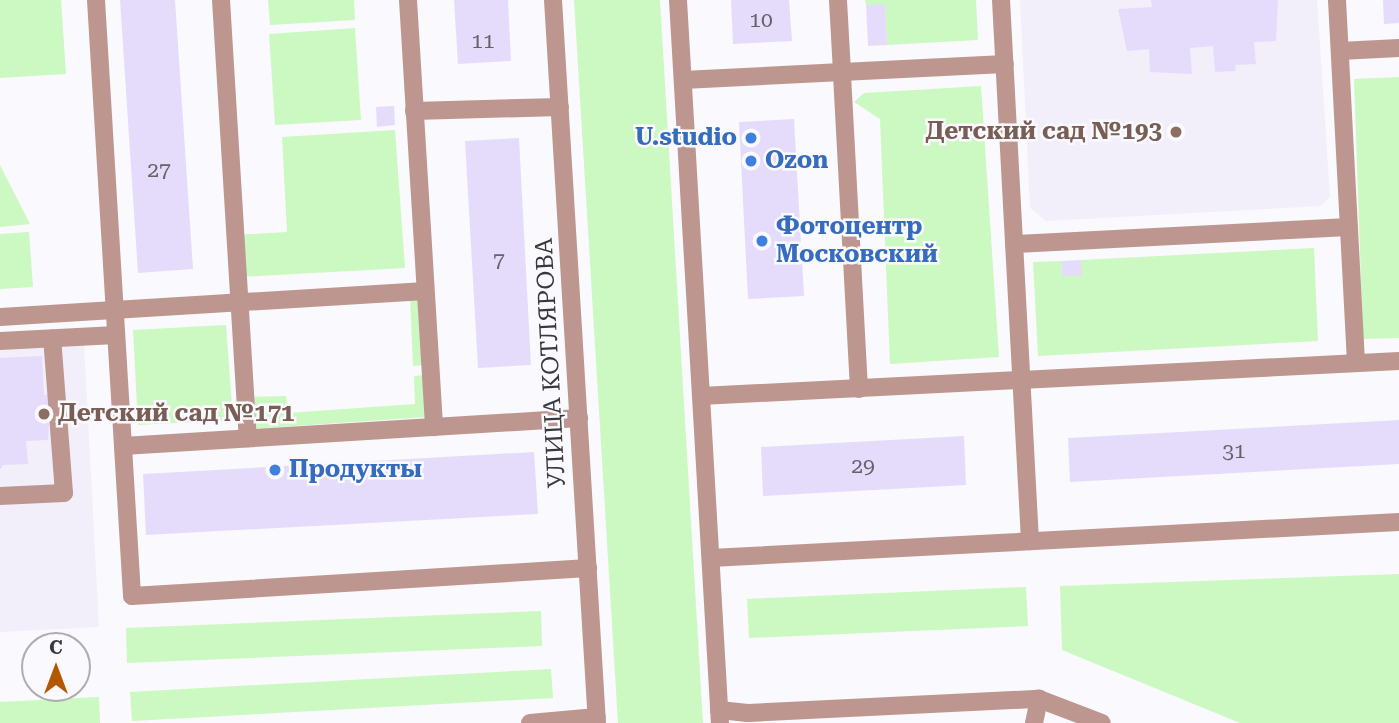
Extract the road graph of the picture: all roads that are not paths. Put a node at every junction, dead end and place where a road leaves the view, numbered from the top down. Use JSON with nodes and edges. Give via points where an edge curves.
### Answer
{"nodes":[{"id":1,"x":96,"y":0,"type":"edge"},
{"id":2,"x":221,"y":0,"type":"edge"},
{"id":3,"x":408,"y":0,"type":"edge"},
{"id":4,"x":553,"y":0,"type":"edge"},
{"id":5,"x":678,"y":0,"type":"edge"},
{"id":6,"x":838,"y":0,"type":"edge"},
{"id":7,"x":1001,"y":0,"type":"edge"},
{"id":8,"x":1337,"y":0,"type":"edge"},
{"id":9,"x":1399,"y":48,"type":"edge"},
{"id":10,"x":1340,"y":51,"type":"junction"},
{"id":11,"x":1005,"y":64,"type":"junction"},
{"id":12,"x":842,"y":72,"type":"junction"},
{"id":13,"x":683,"y":80,"type":"junction"},
{"id":14,"x":560,"y":107,"type":"junction"},
{"id":15,"x":414,"y":111,"type":"junction"},
{"id":16,"x":1349,"y":226,"type":"junction"},
{"id":17,"x":1014,"y":244,"type":"junction"},
{"id":18,"x":425,"y":291,"type":"junction"},
{"id":19,"x":240,"y":303,"type":"junction"},
{"id":20,"x":115,"y":310,"type":"junction"},
{"id":21,"x":0,"y":317,"type":"edge"},
{"id":22,"x":116,"y":335,"type":"junction"},
{"id":23,"x":52,"y":338,"type":"junction"},
{"id":24,"x":0,"y":341,"type":"edge"},
{"id":25,"x":1399,"y":361,"type":"edge"},
{"id":26,"x":1356,"y":362,"type":"junction"},
{"id":27,"x":1022,"y":380,"type":"junction"},
{"id":28,"x":859,"y":388,"type":"junction"},
{"id":29,"x":701,"y":396,"type":"junction"},
{"id":30,"x":579,"y":418,"type":"junction"},
{"id":31,"x":434,"y":427,"type":"junction"},
{"id":32,"x":248,"y":438,"type":"junction"},
{"id":33,"x":123,"y":446,"type":"junction"},
{"id":34,"x":0,"y":496,"type":"edge"},
{"id":35,"x":1399,"y":522,"type":"edge"},
{"id":36,"x":1031,"y":541,"type":"junction"},
{"id":37,"x":711,"y":558,"type":"junction"},
{"id":38,"x":587,"y":568,"type":"junction"},
{"id":39,"x":1039,"y":699,"type":"junction"},
{"id":40,"x":720,"y":716,"type":"edge"},
{"id":41,"x":597,"y":720,"type":"edge"},
{"id":42,"x":530,"y":723,"type":"edge"},
{"id":43,"x":1034,"y":723,"type":"edge"},
{"id":44,"x":1102,"y":723,"type":"edge"}],
"edges":[{"from":1,"to":20,"type":"street"},
{"from":2,"to":19,"type":"street"},
{"from":3,"to":15,"type":"street"},
{"from":4,"to":14,"type":"street","name":"УЛИЦА КОТЛЯРОВА"},
{"from":5,"to":13,"type":"street"},
{"from":6,"to":12,"type":"street"},
{"from":7,"to":11,"type":"street"},
{"from":8,"to":10,"type":"street"},
{"from":9,"to":10,"type":"street"},
{"from":10,"to":16,"type":"street"},
{"from":11,"to":12,"type":"street"},
{"from":11,"to":17,"type":"street"},
{"from":12,"to":13,"type":"street"},
{"from":12,"to":28,"type":"street"},
{"from":13,"to":29,"type":"street"},
{"from":14,"to":15,"type":"street"},
{"from":14,"to":30,"type":"street","name":"УЛИЦА КОТЛЯРОВА"},
{"from":15,"to":18,"type":"street"},
{"from":16,"to":17,"type":"street"},
{"from":16,"to":26,"type":"street"},
{"from":17,"to":27,"type":"street"},
{"from":18,"to":19,"type":"street"},
{"from":18,"to":31,"type":"street"},
{"from":19,"to":20,"type":"street"},
{"from":19,"to":32,"type":"street"},
{"from":20,"to":21,"type":"street"},
{"from":20,"to":22,"type":"street"},
{"from":22,"to":23,"type":"street"},
{"from":22,"to":33,"type":"street"},
{"from":23,"to":24,"type":"street"},
{"from":23,"to":34,"type":"street","via":[[64,493]]},
{"from":25,"to":26,"type":"street"},
{"from":26,"to":27,"type":"street"},
{"from":27,"to":28,"type":"street"},
{"from":27,"to":36,"type":"street"},
{"from":28,"to":29,"type":"street"},
{"from":29,"to":37,"type":"street"},
{"from":30,"to":31,"type":"street"},
{"from":30,"to":38,"type":"street","name":"УЛИЦА КОТЛЯРОВА"},
{"from":31,"to":32,"type":"street"},
{"from":32,"to":33,"type":"street"},
{"from":33,"to":38,"type":"street","via":[[132,596]]},
{"from":35,"to":36,"type":"street"},
{"from":36,"to":37,"type":"street"},
{"from":37,"to":40,"type":"street"},
{"from":38,"to":41,"type":"street","name":"УЛИЦА КОТЛЯРОВА"},
{"from":39,"to":40,"type":"street"},
{"from":39,"to":43,"type":"street"},
{"from":39,"to":44,"type":"street"},
{"from":41,"to":42,"type":"street"}]}
